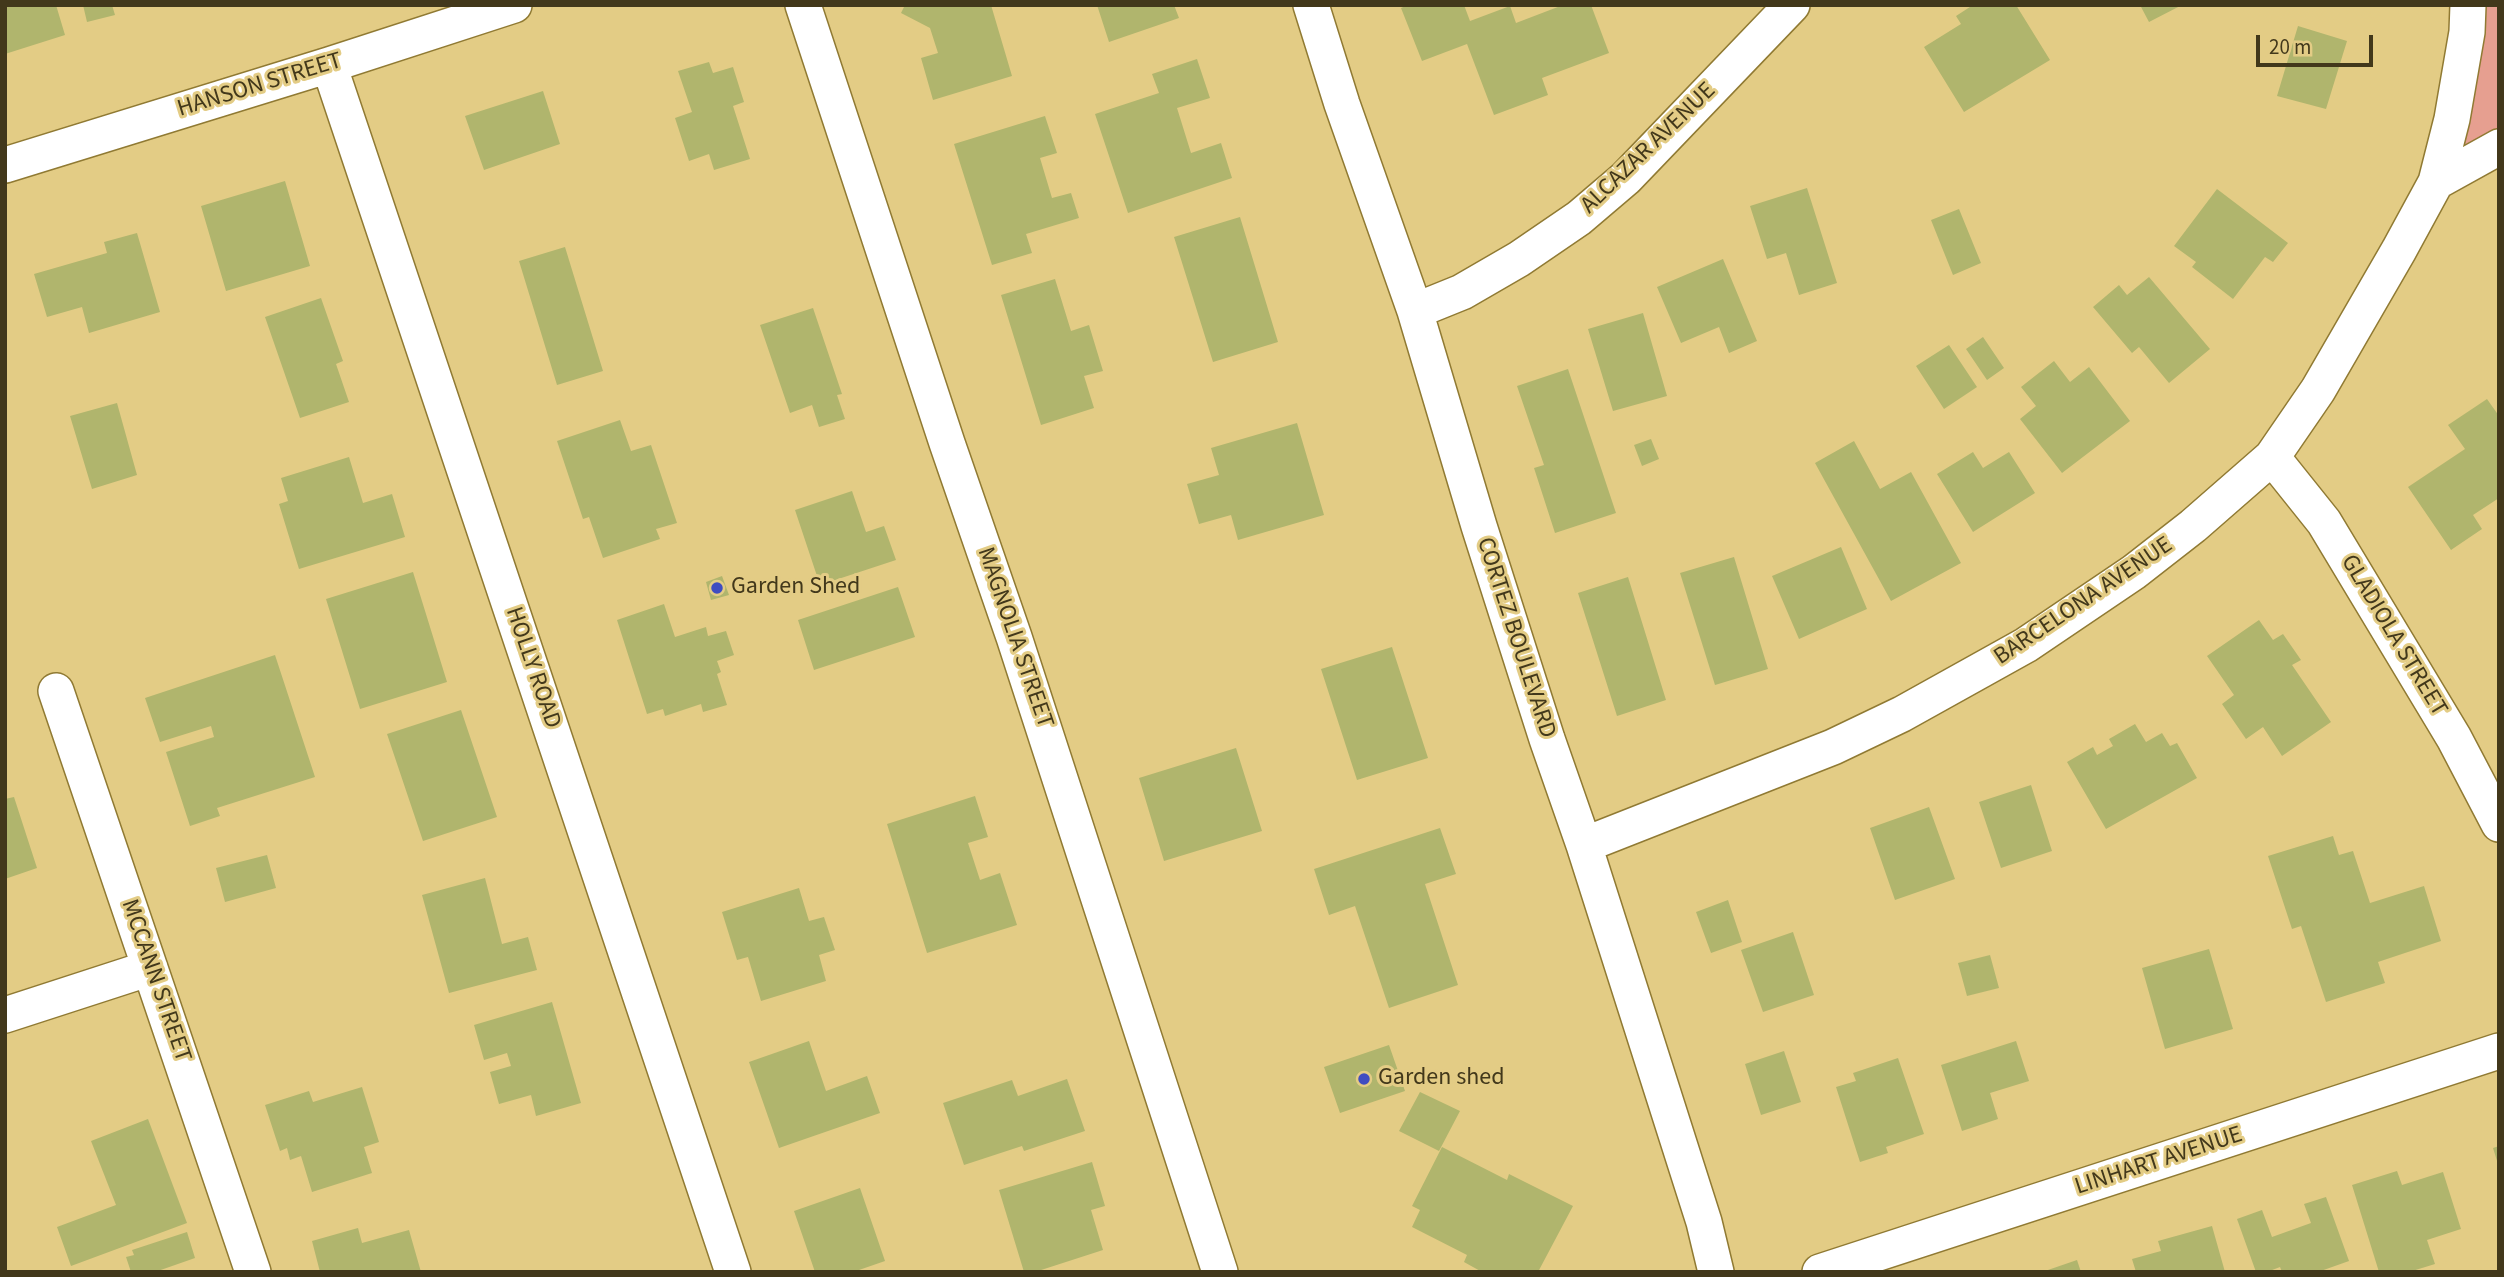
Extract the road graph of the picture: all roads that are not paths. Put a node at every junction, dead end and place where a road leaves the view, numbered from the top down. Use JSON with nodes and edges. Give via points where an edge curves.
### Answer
{"nodes":[{"id":1,"x":514,"y":5,"type":"edge"},
{"id":2,"x":803,"y":5,"type":"edge"},
{"id":3,"x":1311,"y":5,"type":"edge"},
{"id":4,"x":1792,"y":5,"type":"edge"},
{"id":5,"x":2469,"y":5,"type":"edge"},
{"id":6,"x":329,"y":65,"type":"junction"},
{"id":7,"x":2499,"y":147,"type":"edge"},
{"id":8,"x":5,"y":165,"type":"edge"},
{"id":9,"x":2436,"y":182,"type":"junction"},
{"id":10,"x":1415,"y":311,"type":"junction"},
{"id":11,"x":2272,"y":457,"type":"junction"},
{"id":12,"x":56,"y":691,"type":"dead end"},
{"id":13,"x":2499,"y":824,"type":"edge"},
{"id":14,"x":1584,"y":845,"type":"junction"},
{"id":15,"x":150,"y":968,"type":"junction"},
{"id":16,"x":5,"y":1015,"type":"edge"},
{"id":17,"x":2499,"y":1051,"type":"edge"},
{"id":18,"x":253,"y":1272,"type":"edge"},
{"id":19,"x":733,"y":1272,"type":"edge"},
{"id":20,"x":1220,"y":1272,"type":"edge"},
{"id":21,"x":1716,"y":1272,"type":"edge"},
{"id":22,"x":1820,"y":1272,"type":"edge"}],
"edges":[{"from":1,"to":6,"type":"street","name":"HANSON STREET"},
{"from":2,"to":20,"type":"street","name":"MAGNOLIA STREET","via":[[1019,650]]},
{"from":3,"to":10,"type":"street","name":"CORTEZ BOULEVARD"},
{"from":4,"to":10,"type":"street","name":"ALCAZAR AVENUE","via":[[1626,178],[1579,218],[1462,292]]},
{"from":5,"to":9,"type":"street","name":"BARCELONA AVENUE","via":[[2452,119]]},
{"from":6,"to":8,"type":"street","name":"HANSON STREET"},
{"from":6,"to":19,"type":"street","name":"HOLLY ROAD"},
{"from":7,"to":9,"type":"street"},
{"from":9,"to":11,"type":"street","name":"BARCELONA AVENUE","via":[[2318,390]]},
{"from":10,"to":14,"type":"street","name":"CORTEZ BOULEVARD","via":[[1487,553]]},
{"from":11,"to":13,"type":"street","name":"GLADIOLA STREET","via":[[2324,522],[2454,738]]},
{"from":11,"to":14,"type":"street","name":"BARCELONA AVENUE","via":[[2133,572],[2026,645],[1833,747]]},
{"from":12,"to":15,"type":"street","name":"MCCANN STREET"},
{"from":14,"to":21,"type":"street","name":"CORTEZ BOULEVARD"},
{"from":15,"to":16,"type":"street"},
{"from":15,"to":18,"type":"street","name":"MCCANN STREET"},
{"from":17,"to":22,"type":"street","name":"LINHART AVENUE"}]}
